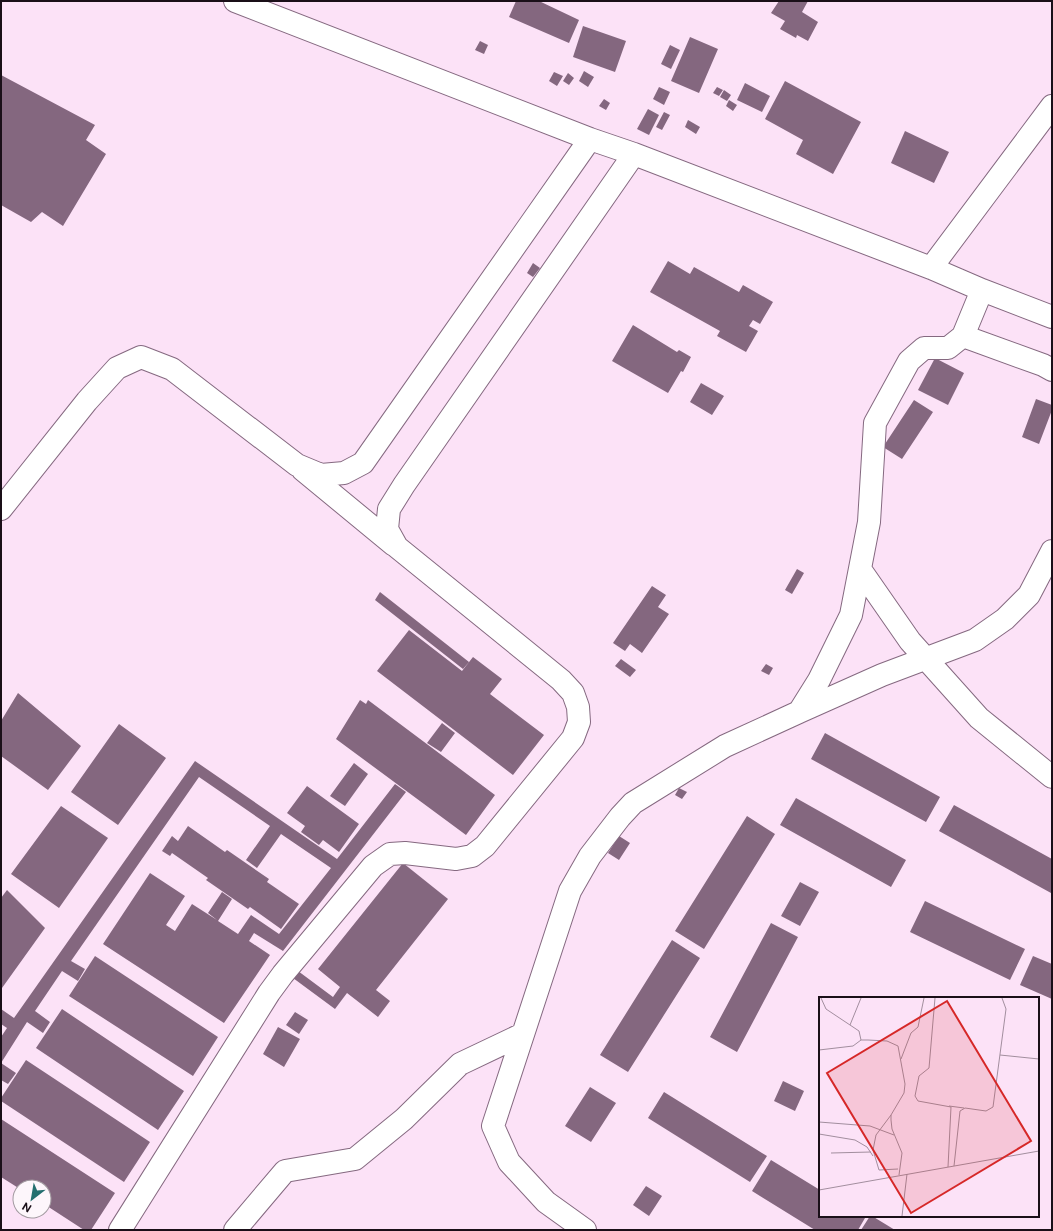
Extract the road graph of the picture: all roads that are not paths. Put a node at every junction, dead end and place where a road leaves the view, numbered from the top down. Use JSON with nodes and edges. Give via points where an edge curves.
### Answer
{"nodes":[{"id":1,"x":235,"y":1,"type":"edge"},
{"id":2,"x":1052,"y":106,"type":"edge"},
{"id":3,"x":590,"y":139,"type":"junction"},
{"id":4,"x":634,"y":154,"type":"junction"},
{"id":5,"x":931,"y":268,"type":"junction"},
{"id":6,"x":982,"y":290,"type":"junction"},
{"id":7,"x":1052,"y":317,"type":"edge"},
{"id":8,"x":963,"y":336,"type":"junction"},
{"id":9,"x":1052,"y":370,"type":"edge"},
{"id":10,"x":297,"y":465,"type":"junction"},
{"id":11,"x":1,"y":509,"type":"edge"},
{"id":12,"x":397,"y":547,"type":"junction"},
{"id":13,"x":1052,"y":551,"type":"edge"},
{"id":14,"x":860,"y":569,"type":"junction"},
{"id":15,"x":925,"y":658,"type":"junction"},
{"id":16,"x":798,"y":712,"type":"junction"},
{"id":17,"x":1052,"y":777,"type":"edge"},
{"id":18,"x":523,"y":1034,"type":"junction"},
{"id":19,"x":120,"y":1230,"type":"edge"},
{"id":20,"x":234,"y":1230,"type":"edge"},
{"id":21,"x":584,"y":1230,"type":"edge"}],
"edges":[{"from":1,"to":3,"type":"street"},
{"from":2,"to":5,"type":"street"},
{"from":3,"to":4,"type":"street"},
{"from":3,"to":10,"type":"street","via":[[363,463],[344,473],[321,475]]},
{"from":4,"to":5,"type":"street"},
{"from":4,"to":12,"type":"street","via":[[389,509],[387,529]]},
{"from":5,"to":6,"type":"street"},
{"from":6,"to":7,"type":"street"},
{"from":6,"to":8,"type":"street"},
{"from":8,"to":9,"type":"street"},
{"from":8,"to":14,"type":"street","via":[[948,348],[924,348],[909,361],[875,424],[869,522]]},
{"from":10,"to":11,"type":"street","via":[[172,370],[141,357],[116,368],[86,401]]},
{"from":10,"to":12,"type":"street"},
{"from":12,"to":19,"type":"street","via":[[562,680],[573,693],[580,722],[573,738],[484,846],[472,856],[456,859],[405,853],[390,854],[373,866],[269,993]]},
{"from":13,"to":15,"type":"street","via":[[1029,595],[1004,619],[975,640]]},
{"from":14,"to":15,"type":"street","via":[[910,641]]},
{"from":14,"to":16,"type":"street","via":[[851,615],[819,680]]},
{"from":15,"to":16,"type":"street"},
{"from":15,"to":17,"type":"street","via":[[979,718]]},
{"from":16,"to":18,"type":"street","via":[[725,746],[633,803],[620,817],[590,856],[570,891]]},
{"from":18,"to":20,"type":"street","via":[[460,1064],[404,1120],[355,1159],[286,1171]]},
{"from":18,"to":21,"type":"street","via":[[493,1126],[509,1162],[546,1202]]}]}
